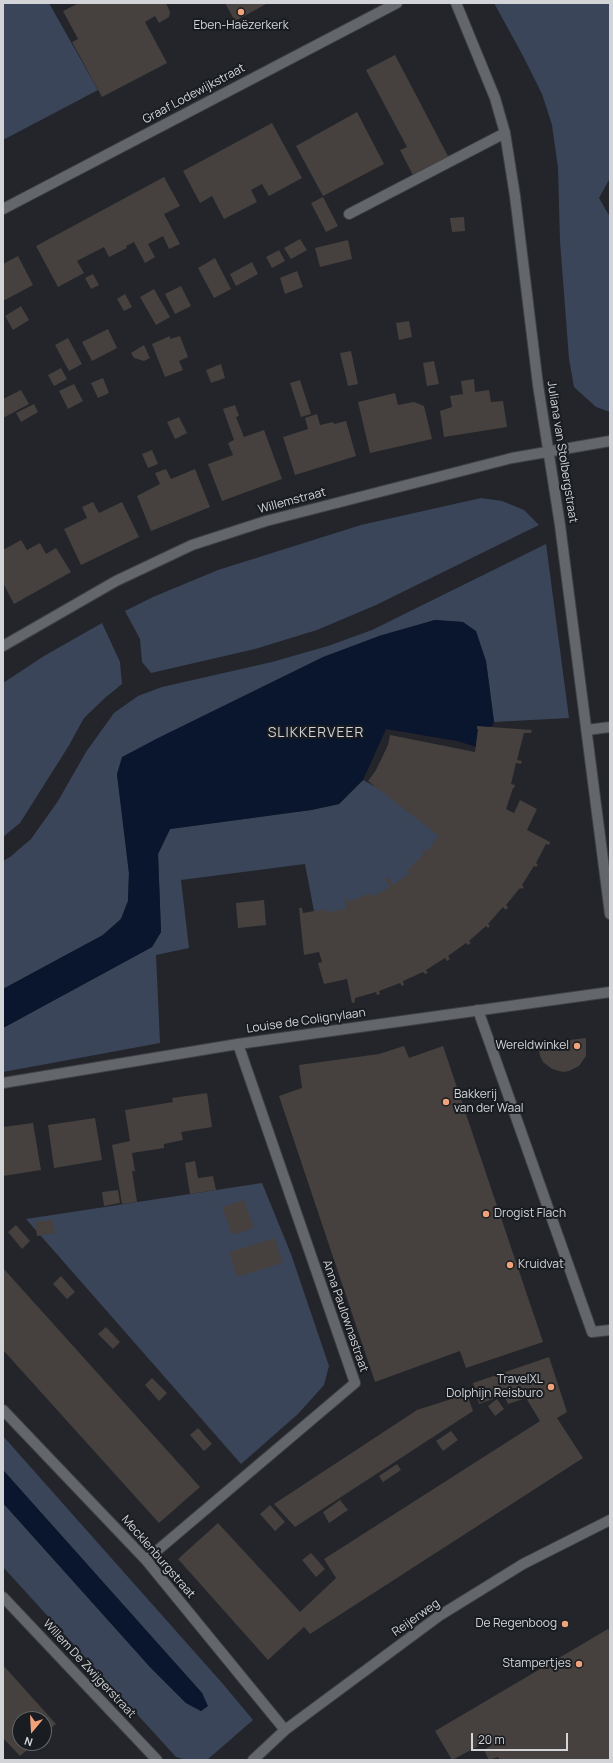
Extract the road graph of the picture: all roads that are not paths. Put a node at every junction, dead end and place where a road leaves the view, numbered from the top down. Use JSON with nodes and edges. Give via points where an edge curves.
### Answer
{"nodes":[{"id":1,"x":397,"y":3,"type":"edge"},
{"id":2,"x":456,"y":3,"type":"edge"},
{"id":3,"x":505,"y":133,"type":"junction"},
{"id":4,"x":3,"y":208,"type":"edge"},
{"id":5,"x":349,"y":214,"type":"dead end"},
{"id":6,"x":610,"y":441,"type":"edge"},
{"id":7,"x":549,"y":451,"type":"junction"},
{"id":8,"x":3,"y":646,"type":"edge"},
{"id":9,"x":610,"y":727,"type":"edge"},
{"id":10,"x":587,"y":730,"type":"junction"},
{"id":11,"x":608,"y":879,"type":"edge"},
{"id":12,"x":610,"y":914,"type":"edge"},
{"id":13,"x":610,"y":992,"type":"edge"},
{"id":14,"x":478,"y":1010,"type":"junction"},
{"id":15,"x":238,"y":1044,"type":"junction"},
{"id":16,"x":4,"y":1083,"type":"edge"},
{"id":17,"x":610,"y":1330,"type":"edge"},
{"id":18,"x":3,"y":1410,"type":"edge"},
{"id":19,"x":610,"y":1520,"type":"edge"},
{"id":20,"x":146,"y":1560,"type":"junction"},
{"id":21,"x":3,"y":1597,"type":"edge"},
{"id":22,"x":285,"y":1730,"type":"junction"},
{"id":23,"x":157,"y":1760,"type":"edge"},
{"id":24,"x":253,"y":1760,"type":"edge"}],
"edges":[{"from":1,"to":4,"type":"street","name":"Graaf Lodewijkstraat"},
{"from":2,"to":3,"type":"street","name":"Juliana van Stolbergstraat","via":[[495,98]]},
{"from":3,"to":5,"type":"street"},
{"from":3,"to":7,"type":"street","name":"Juliana van Stolbergstraat"},
{"from":6,"to":7,"type":"street","name":"Willemstraat"},
{"from":7,"to":8,"type":"street","name":"Willemstraat","via":[[512,458],[266,521],[192,545],[116,581]]},
{"from":7,"to":10,"type":"street","name":"Juliana van Stolbergstraat"},
{"from":9,"to":10,"type":"street"},
{"from":10,"to":11,"type":"street","name":"Juliana van Stolbergstraat"},
{"from":11,"to":12,"type":"street","name":"Juliana van Stolbergstraat"},
{"from":13,"to":14,"type":"street","name":"Louise de Colignylaan"},
{"from":14,"to":15,"type":"street","name":"Louise de Colignylaan"},
{"from":14,"to":17,"type":"street","via":[[592,1332]]},
{"from":15,"to":16,"type":"street","name":"Louise de Colignylaan"},
{"from":15,"to":20,"type":"street","name":"Anna Paulownastraat","via":[[355,1383]]},
{"from":18,"to":20,"type":"street","name":"Mecklenburgstraat"},
{"from":19,"to":22,"type":"street","name":"Reijerweg","via":[[523,1564],[439,1616]]},
{"from":20,"to":22,"type":"street","name":"Mecklenburgstraat"},
{"from":21,"to":23,"type":"street","name":"Willem De Zwijgerstraat"},
{"from":22,"to":24,"type":"street","name":"Reijerweg"}]}
